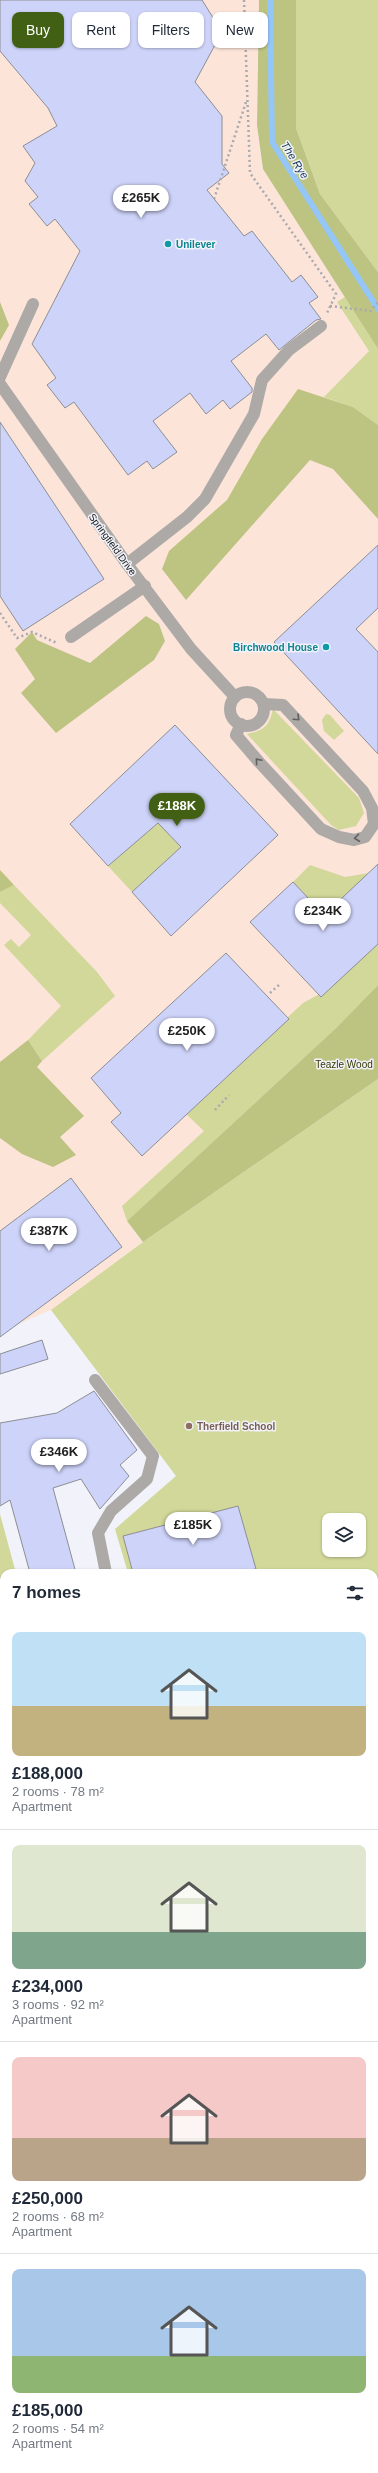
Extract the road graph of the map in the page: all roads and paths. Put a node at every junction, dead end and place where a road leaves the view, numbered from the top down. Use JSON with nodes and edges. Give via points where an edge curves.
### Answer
{"nodes":[{"id":1,"x":244,"y":0,"type":"edge"},
{"id":2,"x":247,"y":99,"type":"junction"},
{"id":3,"x":214,"y":199,"type":"dead end"},
{"id":4,"x":378,"y":302,"type":"edge"},
{"id":5,"x":33,"y":304,"type":"dead end"},
{"id":6,"x":330,"y":306,"type":"junction"},
{"id":7,"x":321,"y":326,"type":"joint"},
{"id":8,"x":0,"y":377,"type":"edge"},
{"id":9,"x":0,"y":384,"type":"edge"},
{"id":10,"x":127,"y":564,"type":"junction"},
{"id":11,"x":145,"y":586,"type":"junction"},
{"id":12,"x":0,"y":613,"type":"edge"},
{"id":13,"x":32,"y":632,"type":"dead end"},
{"id":14,"x":71,"y":638,"type":"dead end"},
{"id":15,"x":236,"y":697,"type":"junction"},
{"id":16,"x":264,"y":704,"type":"junction"},
{"id":17,"x":240,"y":724,"type":"junction"},
{"id":18,"x":280,"y":984,"type":"dead end"},
{"id":19,"x":270,"y":993,"type":"dead end"},
{"id":20,"x":229,"y":1095,"type":"dead end"},
{"id":21,"x":215,"y":1110,"type":"dead end"},
{"id":22,"x":95,"y":1380,"type":"dead end"},
{"id":23,"x":105,"y":1569,"type":"edge"}],
"edges":[{"from":1,"to":2,"type":"path"},
{"from":2,"to":3,"type":"path"},
{"from":2,"to":6,"type":"path","via":[[250,173],[336,294]]},
{"from":4,"to":6,"type":"path","via":[[371,311]]},
{"from":5,"to":8,"type":"street"},
{"from":6,"to":7,"type":"path"},
{"from":7,"to":10,"type":"street","via":[[289,350],[262,380],[254,414],[205,498],[187,517]]},
{"from":9,"to":10,"type":"street","name":"Springfield Drive"},
{"from":10,"to":11,"type":"street","name":"Springfield Drive"},
{"from":11,"to":14,"type":"street"},
{"from":11,"to":15,"type":"street","name":"Springfield Drive","via":[[191,648]]},
{"from":12,"to":13,"type":"path","via":[[17,638]]},
{"from":15,"to":16,"type":"street","via":[[247,692],[253,693],[259,696]]},
{"from":15,"to":17,"type":"street","via":[[230,710]]},
{"from":16,"to":17,"type":"street","via":[[259,721],[248,726]]},
{"from":16,"to":17,"type":"street","one_way":true,"via":[[283,705],[363,791],[372,808],[374,824],[364,837],[354,840],[338,837],[321,829],[236,735]]},
{"from":18,"to":19,"type":"path"},
{"from":20,"to":21,"type":"path"},
{"from":22,"to":23,"type":"street","via":[[153,1456],[147,1479],[111,1511],[98,1533]]}]}
